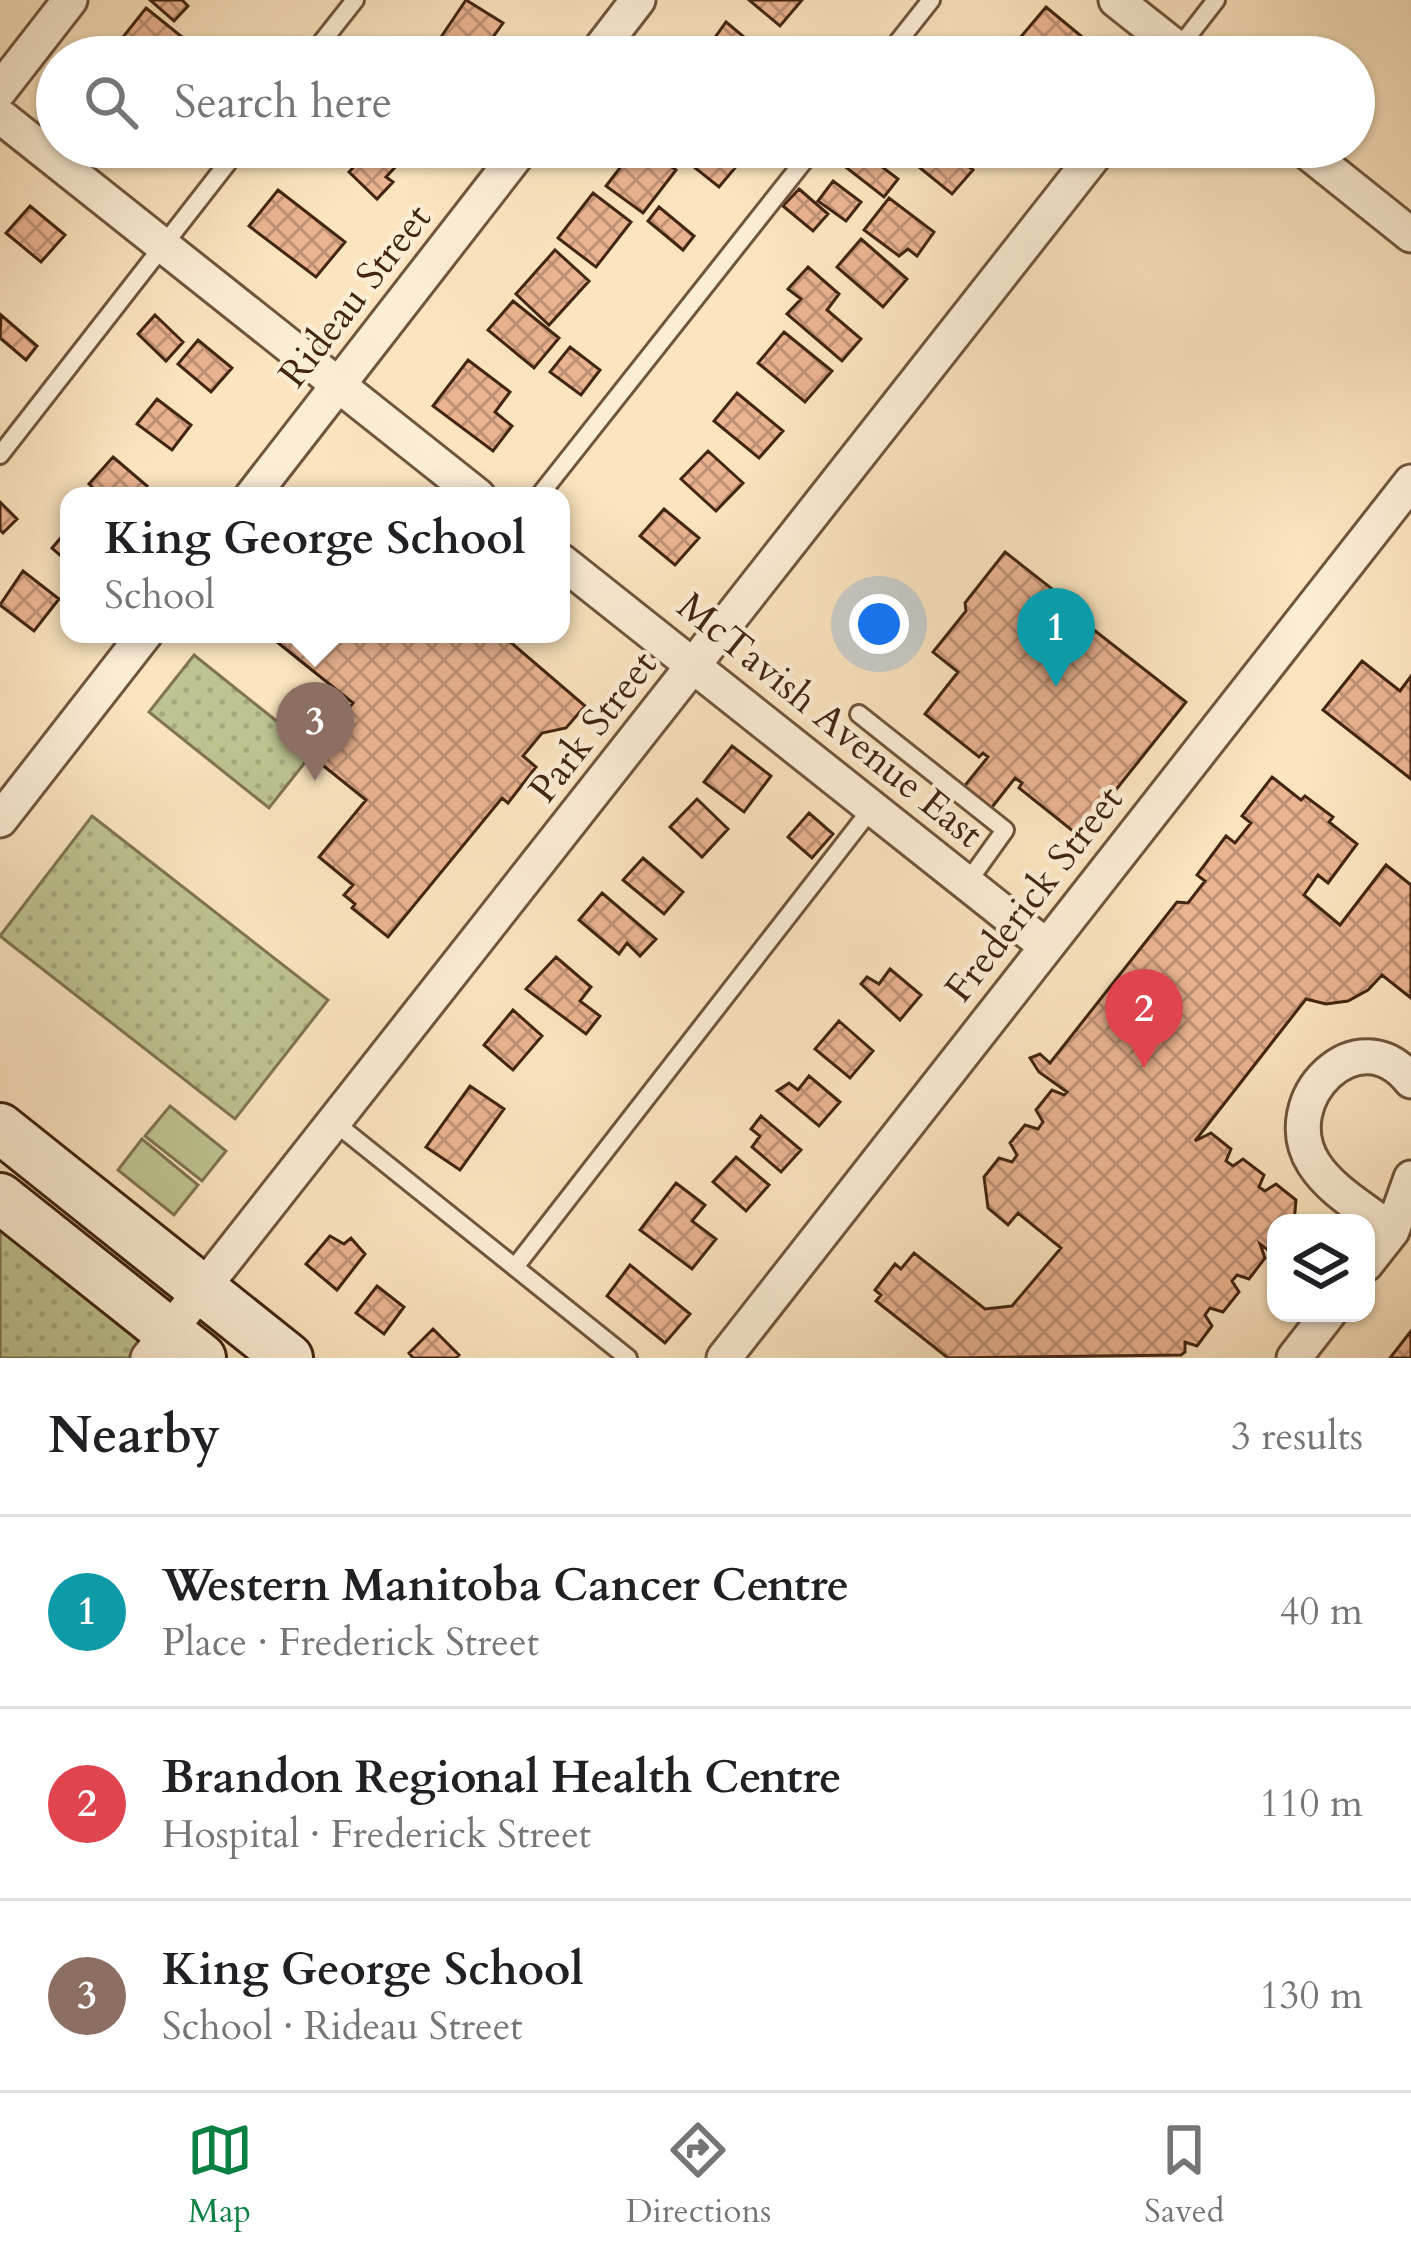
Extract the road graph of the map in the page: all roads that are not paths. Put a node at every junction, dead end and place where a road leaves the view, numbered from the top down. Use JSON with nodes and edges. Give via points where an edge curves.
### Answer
{"nodes":[{"id":1,"x":70,"y":0,"type":"edge"},
{"id":2,"x":355,"y":0,"type":"edge"},
{"id":3,"x":638,"y":0,"type":"edge"},
{"id":4,"x":931,"y":0,"type":"edge"},
{"id":5,"x":1116,"y":0,"type":"edge"},
{"id":6,"x":1216,"y":0,"type":"edge"},
{"id":7,"x":42,"y":36,"type":"edge"},
{"id":8,"x":327,"y":36,"type":"edge"},
{"id":9,"x":610,"y":36,"type":"edge"},
{"id":10,"x":903,"y":36,"type":"edge"},
{"id":11,"x":1158,"y":36,"type":"edge"},
{"id":12,"x":1191,"y":36,"type":"edge"},
{"id":13,"x":36,"y":44,"type":"edge"},
{"id":14,"x":0,"y":90,"type":"edge"},
{"id":15,"x":0,"y":116,"type":"edge"},
{"id":16,"x":36,"y":145,"type":"edge"},
{"id":17,"x":65,"y":168,"type":"edge"},
{"id":18,"x":224,"y":168,"type":"edge"},
{"id":19,"x":508,"y":168,"type":"edge"},
{"id":20,"x":798,"y":168,"type":"edge"},
{"id":21,"x":1085,"y":168,"type":"edge"},
{"id":22,"x":1326,"y":168,"type":"edge"},
{"id":23,"x":1411,"y":235,"type":"edge"},
{"id":24,"x":163,"y":246,"type":"junction"},
{"id":25,"x":338,"y":386,"type":"junction"},
{"id":26,"x":0,"y":455,"type":"edge"},
{"id":27,"x":1411,"y":482,"type":"edge"},
{"id":28,"x":259,"y":487,"type":"edge"},
{"id":29,"x":467,"y":487,"type":"edge"},
{"id":30,"x":546,"y":487,"type":"edge"},
{"id":31,"x":570,"y":568,"type":"edge"},
{"id":32,"x":138,"y":643,"type":"edge"},
{"id":33,"x":694,"y":666,"type":"junction"},
{"id":34,"x":859,"y":713,"type":"dead end"},
{"id":35,"x":872,"y":808,"type":"junction"},
{"id":36,"x":0,"y":820,"type":"edge"},
{"id":37,"x":967,"y":883,"type":"junction"},
{"id":38,"x":1046,"y":946,"type":"junction"},
{"id":39,"x":1411,"y":1082,"type":"edge"},
{"id":40,"x":334,"y":1122,"type":"junction"},
{"id":41,"x":0,"y":1128,"type":"edge"},
{"id":42,"x":1411,"y":1178,"type":"edge"},
{"id":43,"x":0,"y":1198,"type":"edge"},
{"id":44,"x":1392,"y":1231,"type":"junction"},
{"id":45,"x":1375,"y":1253,"type":"edge"},
{"id":46,"x":515,"y":1267,"type":"junction"},
{"id":47,"x":203,"y":1288,"type":"junction"},
{"id":48,"x":1322,"y":1322,"type":"edge"},
{"id":49,"x":173,"y":1349,"type":"edge"},
{"id":50,"x":288,"y":1358,"type":"edge"},
{"id":51,"x":628,"y":1358,"type":"edge"},
{"id":52,"x":724,"y":1358,"type":"edge"},
{"id":53,"x":1294,"y":1358,"type":"edge"}],
"edges":[{"from":1,"to":7,"type":"street"},
{"from":2,"to":8,"type":"lane"},
{"from":3,"to":9,"type":"street"},
{"from":4,"to":10,"type":"lane"},
{"from":5,"to":11,"type":"street"},
{"from":6,"to":12,"type":"lane"},
{"from":13,"to":14,"type":"street"},
{"from":15,"to":16,"type":"street"},
{"from":17,"to":24,"type":"street"},
{"from":18,"to":24,"type":"lane"},
{"from":19,"to":25,"type":"street","name":"Rideau Street"},
{"from":20,"to":30,"type":"lane"},
{"from":21,"to":33,"type":"street","name":"Park Street"},
{"from":22,"to":23,"type":"street"},
{"from":24,"to":25,"type":"street"},
{"from":24,"to":26,"type":"lane"},
{"from":25,"to":28,"type":"street","name":"Rideau Street"},
{"from":25,"to":29,"type":"street"},
{"from":27,"to":38,"type":"street","name":"Frederick Street"},
{"from":31,"to":33,"type":"street","name":"McTavish Avenue East"},
{"from":32,"to":36,"type":"street"},
{"from":33,"to":35,"type":"street","name":"McTavish Avenue East"},
{"from":33,"to":40,"type":"street","name":"Park Street"},
{"from":34,"to":37,"type":"lane","via":[[1005,830]]},
{"from":35,"to":37,"type":"street","name":"McTavish Avenue East"},
{"from":35,"to":46,"type":"lane"},
{"from":37,"to":38,"type":"street","name":"McTavish Avenue East"},
{"from":38,"to":52,"type":"street","name":"Frederick Street"},
{"from":39,"to":44,"type":"street","via":[[1386,1058],[1348,1060],[1312,1090],[1304,1113],[1310,1159],[1324,1178]]},
{"from":40,"to":46,"type":"lane"},
{"from":40,"to":47,"type":"street","name":"Park Street"},
{"from":41,"to":47,"type":"main road"},
{"from":42,"to":44,"type":"street"},
{"from":43,"to":49,"type":"main road"},
{"from":44,"to":45,"type":"street"},
{"from":46,"to":51,"type":"lane"},
{"from":47,"to":49,"type":"street","name":"Park Street"},
{"from":47,"to":50,"type":"main road"},
{"from":48,"to":53,"type":"street"}]}
